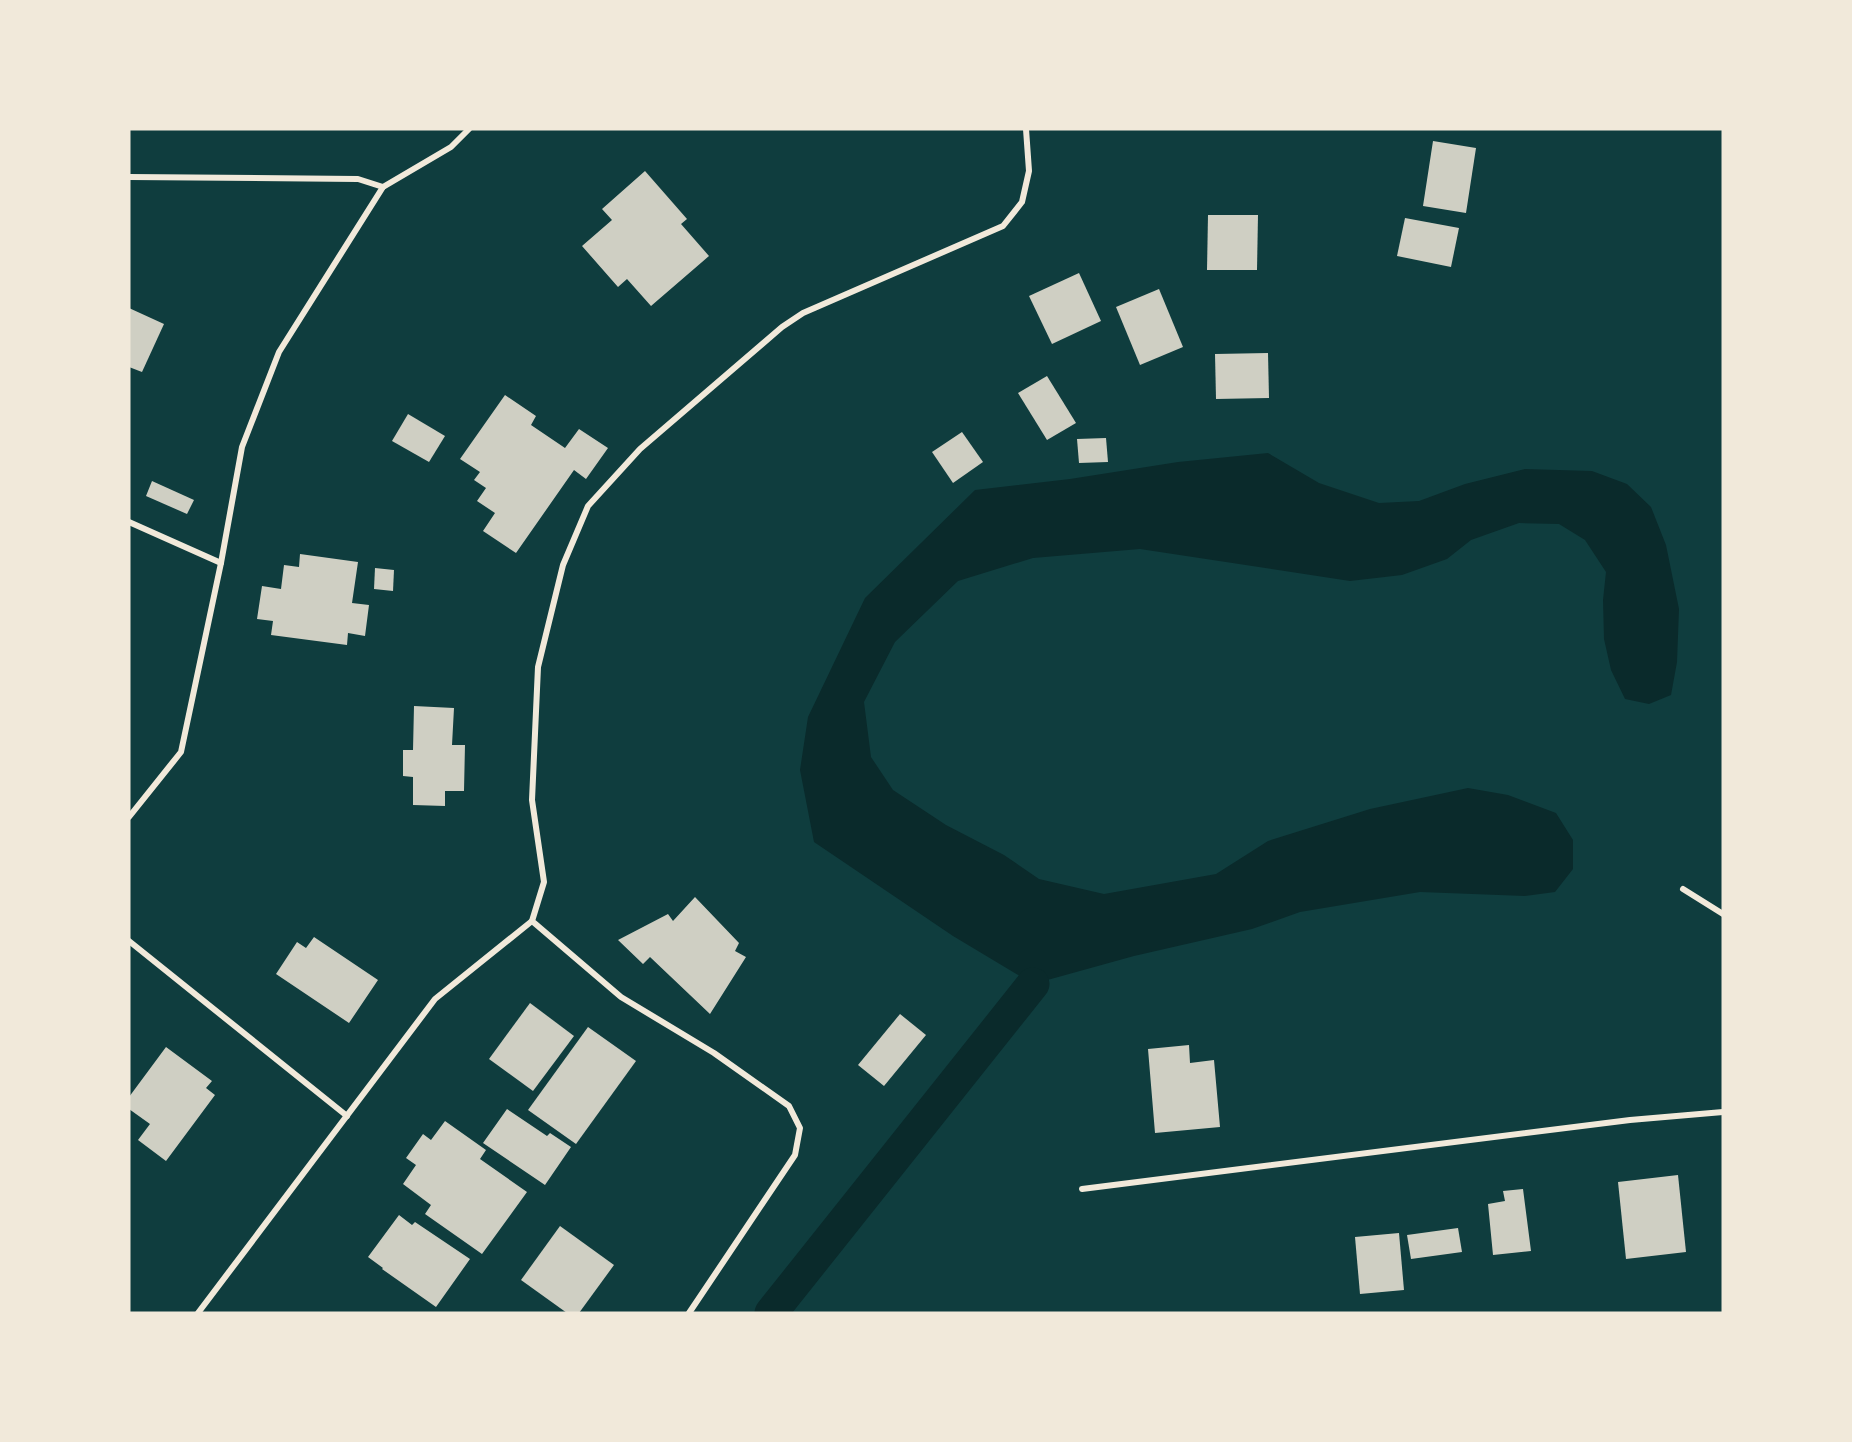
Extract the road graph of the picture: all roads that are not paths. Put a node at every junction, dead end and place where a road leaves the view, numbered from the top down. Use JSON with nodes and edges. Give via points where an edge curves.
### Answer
{"nodes":[{"id":1,"x":469,"y":129,"type":"edge"},
{"id":2,"x":1026,"y":129,"type":"edge"},
{"id":3,"x":129,"y":177,"type":"edge"},
{"id":4,"x":383,"y":188,"type":"junction"},
{"id":5,"x":129,"y":522,"type":"edge"},
{"id":6,"x":221,"y":563,"type":"junction"},
{"id":7,"x":129,"y":817,"type":"edge"},
{"id":8,"x":1683,"y":889,"type":"dead end"},
{"id":9,"x":1723,"y":914,"type":"edge"},
{"id":10,"x":532,"y":921,"type":"junction"},
{"id":11,"x":129,"y":941,"type":"edge"},
{"id":12,"x":1723,"y":1112,"type":"edge"},
{"id":13,"x":346,"y":1116,"type":"junction"},
{"id":14,"x":1082,"y":1189,"type":"dead end"},
{"id":15,"x":198,"y":1313,"type":"edge"},
{"id":16,"x":689,"y":1313,"type":"edge"}],
"edges":[{"from":1,"to":4,"type":"street","via":[[450,147]]},
{"from":2,"to":10,"type":"street","via":[[1029,171],[1022,202],[1003,226],[803,313],[782,327],[640,449],[588,506],[564,565],[538,667],[532,800],[544,882]]},
{"from":3,"to":4,"type":"street","via":[[358,179]]},
{"from":4,"to":6,"type":"street","via":[[279,352],[242,447]]},
{"from":5,"to":6,"type":"street"},
{"from":6,"to":7,"type":"street","via":[[181,752]]},
{"from":8,"to":9,"type":"street"},
{"from":10,"to":13,"type":"street","via":[[435,999]]},
{"from":10,"to":16,"type":"street","via":[[621,997],[714,1053],[789,1106],[800,1128],[795,1155]]},
{"from":11,"to":13,"type":"street"},
{"from":12,"to":14,"type":"street","via":[[1630,1120]]},
{"from":13,"to":15,"type":"street"}]}
